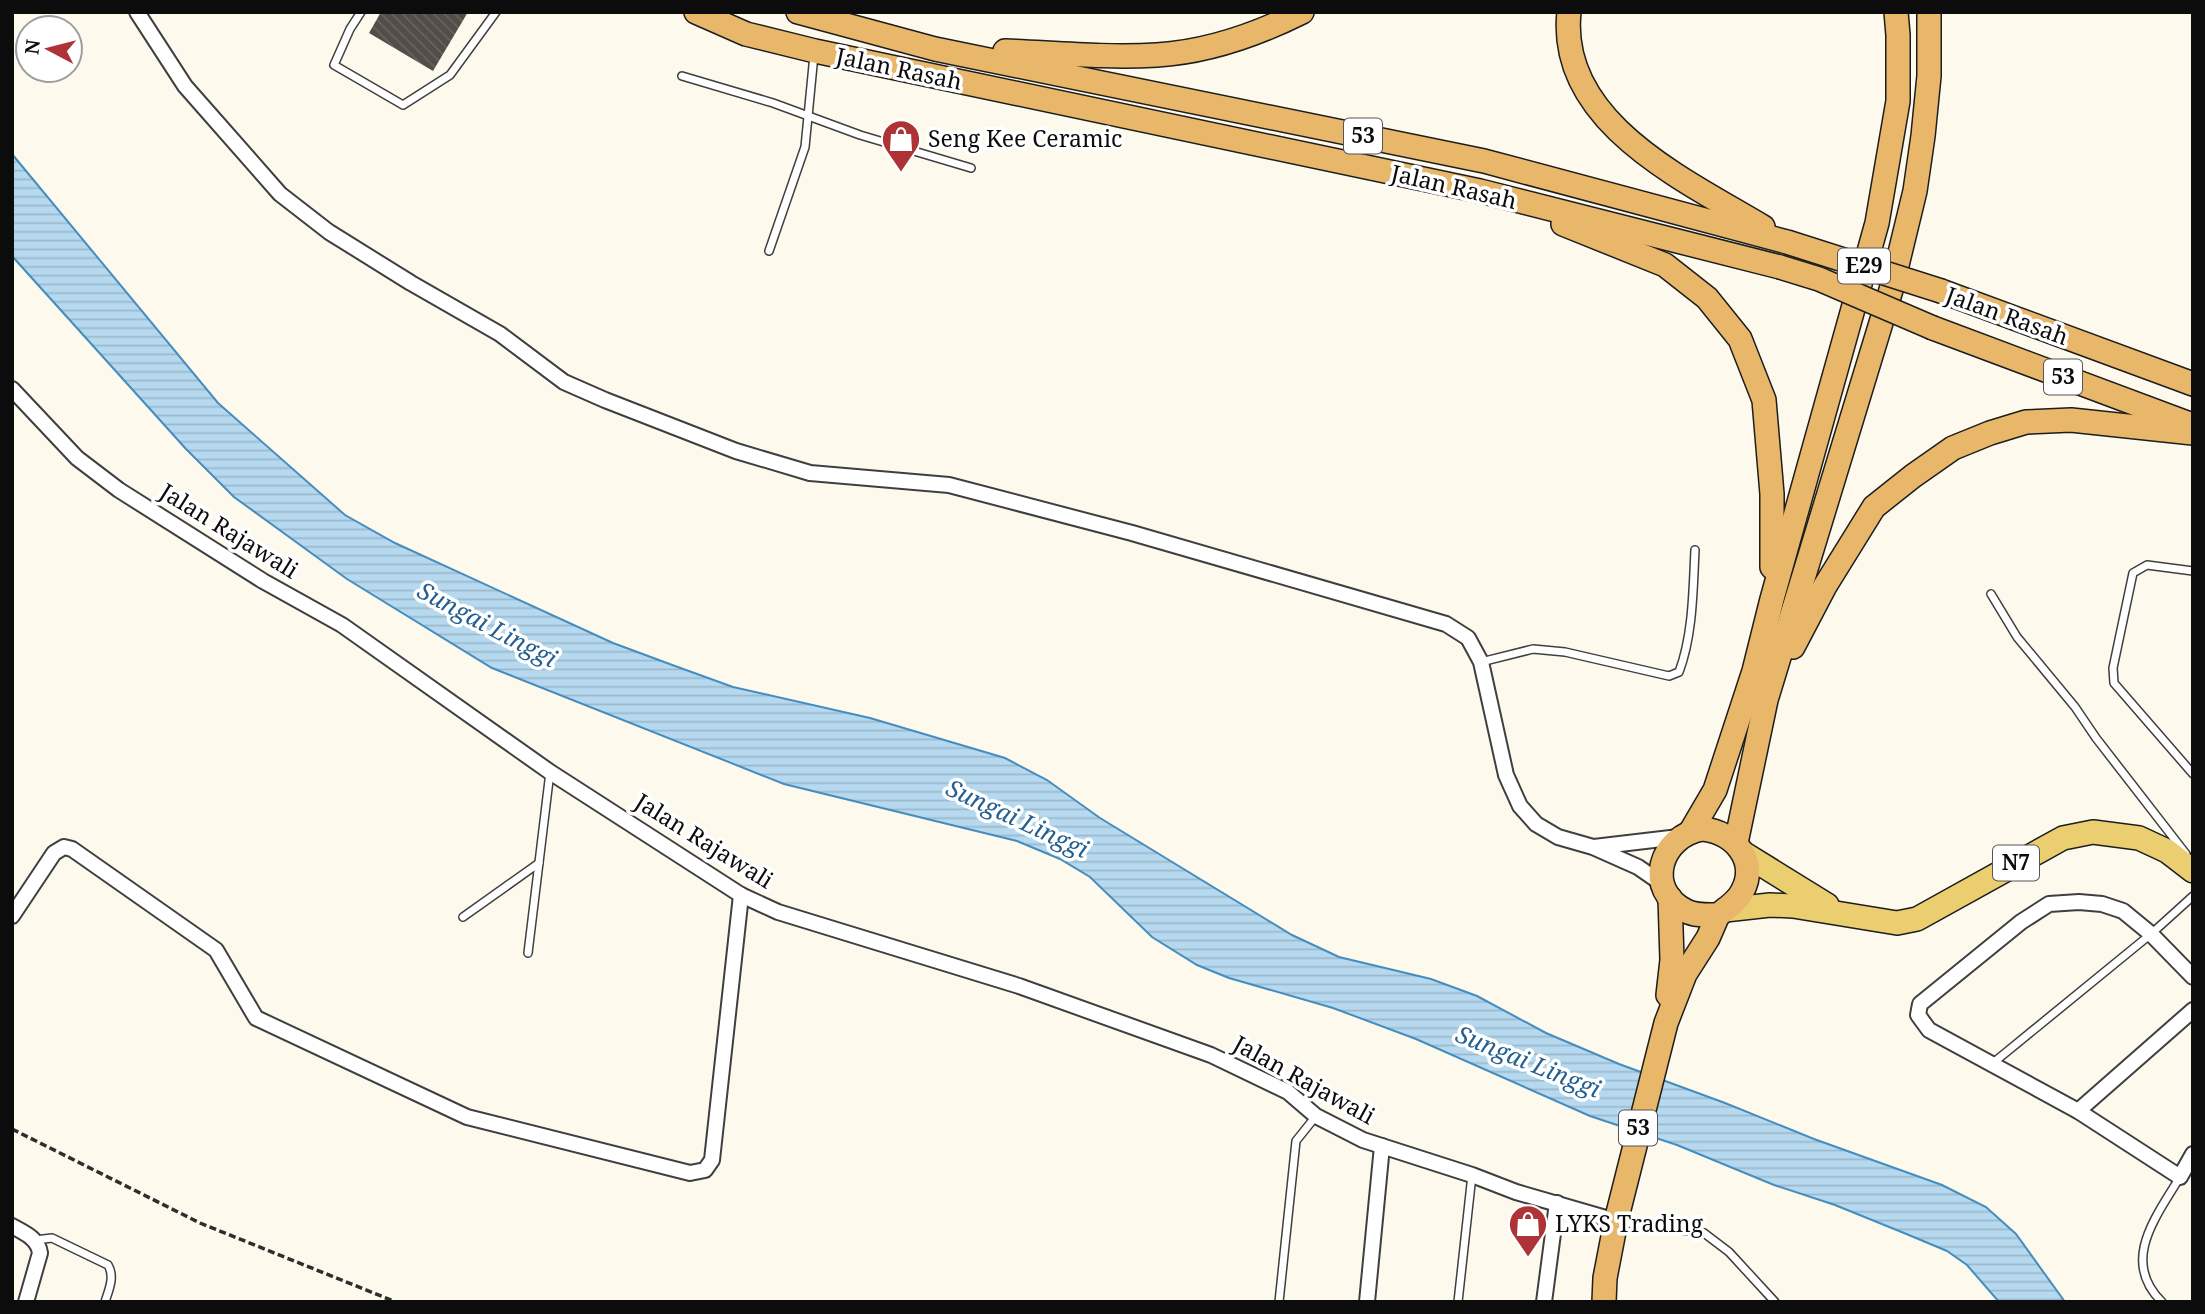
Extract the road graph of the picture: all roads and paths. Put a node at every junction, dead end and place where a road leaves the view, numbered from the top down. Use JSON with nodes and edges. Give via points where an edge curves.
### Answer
{"nodes":[{"id":1,"x":136,"y":12,"type":"edge"},
{"id":2,"x":361,"y":12,"type":"edge"},
{"id":3,"x":496,"y":12,"type":"edge"},
{"id":4,"x":696,"y":12,"type":"edge"},
{"id":5,"x":798,"y":12,"type":"edge"},
{"id":6,"x":1302,"y":12,"type":"edge"},
{"id":7,"x":1569,"y":12,"type":"edge"},
{"id":8,"x":1896,"y":12,"type":"edge"},
{"id":9,"x":1929,"y":12,"type":"edge"},
{"id":10,"x":935,"y":48,"type":"junction"},
{"id":11,"x":815,"y":51,"type":"junction"},
{"id":12,"x":682,"y":76,"type":"dead end"},
{"id":13,"x":809,"y":115,"type":"junction"},
{"id":14,"x":971,"y":169,"type":"dead end"},
{"id":15,"x":1480,"y":191,"type":"junction"},
{"id":16,"x":1787,"y":242,"type":"junction"},
{"id":17,"x":769,"y":251,"type":"dead end"},
{"id":18,"x":2193,"y":384,"type":"edge"},
{"id":19,"x":12,"y":389,"type":"edge"},
{"id":20,"x":2193,"y":426,"type":"edge"},
{"id":21,"x":2193,"y":433,"type":"edge"},
{"id":22,"x":1695,"y":550,"type":"dead end"},
{"id":23,"x":2193,"y":571,"type":"edge"},
{"id":24,"x":1991,"y":594,"type":"dead end"},
{"id":25,"x":1772,"y":598,"type":"junction"},
{"id":26,"x":1481,"y":662,"type":"junction"},
{"id":27,"x":1766,"y":700,"type":"junction"},
{"id":28,"x":550,"y":772,"type":"junction"},
{"id":29,"x":2193,"y":774,"type":"edge"},
{"id":30,"x":1685,"y":834,"type":"junction"},
{"id":31,"x":1593,"y":847,"type":"junction"},
{"id":32,"x":1740,"y":848,"type":"junction"},
{"id":33,"x":2193,"y":862,"type":"edge"},
{"id":34,"x":540,"y":863,"type":"junction"},
{"id":35,"x":2193,"y":871,"type":"edge"},
{"id":36,"x":1667,"y":891,"type":"junction"},
{"id":37,"x":741,"y":895,"type":"junction"},
{"id":38,"x":2193,"y":896,"type":"edge"},
{"id":39,"x":1839,"y":912,"type":"junction"},
{"id":40,"x":1722,"y":913,"type":"junction"},
{"id":41,"x":12,"y":916,"type":"edge"},
{"id":42,"x":463,"y":917,"type":"dead end"},
{"id":43,"x":2151,"y":934,"type":"junction"},
{"id":44,"x":528,"y":953,"type":"dead end"},
{"id":45,"x":2193,"y":977,"type":"edge"},
{"id":46,"x":2193,"y":1010,"type":"edge"},
{"id":47,"x":1666,"y":1023,"type":"junction"},
{"id":48,"x":1993,"y":1063,"type":"junction"},
{"id":49,"x":2078,"y":1111,"type":"junction"},
{"id":50,"x":1316,"y":1116,"type":"junction"},
{"id":51,"x":12,"y":1129,"type":"edge"},
{"id":52,"x":1382,"y":1146,"type":"junction"},
{"id":53,"x":2193,"y":1154,"type":"edge"},
{"id":54,"x":1472,"y":1175,"type":"junction"},
{"id":55,"x":2180,"y":1177,"type":"junction"},
{"id":56,"x":1557,"y":1203,"type":"junction"},
{"id":57,"x":1616,"y":1221,"type":"junction"},
{"id":58,"x":12,"y":1226,"type":"edge"},
{"id":59,"x":34,"y":1240,"type":"junction"},
{"id":60,"x":26,"y":1302,"type":"edge"},
{"id":61,"x":105,"y":1302,"type":"edge"},
{"id":62,"x":396,"y":1302,"type":"edge"},
{"id":63,"x":1279,"y":1302,"type":"edge"},
{"id":64,"x":1367,"y":1302,"type":"edge"},
{"id":65,"x":1458,"y":1302,"type":"edge"},
{"id":66,"x":1544,"y":1302,"type":"edge"},
{"id":67,"x":1604,"y":1302,"type":"edge"},
{"id":68,"x":1776,"y":1302,"type":"edge"},
{"id":69,"x":2162,"y":1302,"type":"edge"}],
"edges":[{"from":1,"to":26,"type":"street","via":[[184,86],[280,194],[329,232],[500,334],[564,382],[736,452],[810,473],[949,485],[1446,624],[1468,638]]},
{"from":2,"to":3,"type":"lane","via":[[334,65],[403,106],[450,75]]},
{"from":4,"to":11,"type":"highway","name":"Jalan Rasah","number":"53","via":[[746,34]]},
{"from":5,"to":10,"type":"highway","name":"Jalan Rasah","number":"53"},
{"from":6,"to":10,"type":"highway","via":[[1245,36],[1159,55]]},
{"from":7,"to":16,"type":"highway","via":[[1571,57],[1582,86],[1602,116],[1639,149]]},
{"from":8,"to":25,"type":"highway","via":[[1898,101],[1877,223]]},
{"from":9,"to":27,"type":"highway","via":[[1929,76],[1915,191],[1891,290]]},
{"from":10,"to":16,"type":"highway","name":"Jalan Rasah","number":"53","via":[[1484,161]]},
{"from":11,"to":13,"type":"lane"},
{"from":11,"to":15,"type":"highway","name":"Jalan Rasah","number":"53"},
{"from":12,"to":13,"type":"lane"},
{"from":13,"to":14,"type":"lane"},
{"from":13,"to":17,"type":"lane","via":[[804,147]]},
{"from":15,"to":20,"type":"highway","name":"Jalan Rasah","number":"53","bridge":true,"via":[[1819,279],[1933,328]]},
{"from":15,"to":25,"type":"highway","via":[[1665,265],[1707,298],[1740,339],[1764,400],[1772,494]]},
{"from":16,"to":18,"type":"highway","name":"Jalan Rasah","number":"E29","bridge":true,"via":[[1941,291]]},
{"from":19,"to":28,"type":"street","name":"Jalan Rajawali","via":[[77,458],[119,490],[342,625]]},
{"from":21,"to":27,"type":"highway","via":[[2071,420],[2026,422],[1953,448],[1874,507],[1825,586]]},
{"from":22,"to":26,"type":"lane","via":[[1679,672],[1669,676],[1533,649]]},
{"from":23,"to":29,"type":"lane","via":[[2147,565],[2133,573],[2113,667],[2114,682]]},
{"from":24,"to":33,"type":"lane","via":[[2017,637]]},
{"from":25,"to":30,"type":"highway","number":"53","via":[[1754,671],[1715,790]]},
{"from":26,"to":31,"type":"street","via":[[1506,775],[1520,806],[1536,824],[1558,837]]},
{"from":27,"to":32,"type":"highway","number":"53"},
{"from":28,"to":34,"type":"lane"},
{"from":28,"to":37,"type":"street","name":"Jalan Rajawali"},
{"from":30,"to":31,"type":"street"},
{"from":30,"to":32,"type":"highway","via":[[1715,830]]},
{"from":30,"to":36,"type":"highway","number":"53","via":[[1664,859],[1661,872]]},
{"from":31,"to":36,"type":"street","via":[[1639,867]]},
{"from":32,"to":39,"type":"main road","number":"N7"},
{"from":32,"to":40,"type":"highway","number":"53","via":[[1747,879],[1735,902]]},
{"from":34,"to":42,"type":"lane"},
{"from":34,"to":44,"type":"lane"},
{"from":35,"to":39,"type":"main road","number":"N7","via":[[2167,851],[2139,838],[2093,832],[2063,838],[1917,919],[1897,923]]},
{"from":36,"to":40,"type":"highway","via":[[1689,912]]},
{"from":36,"to":47,"type":"highway","number":"53","via":[[1672,960]]},
{"from":37,"to":41,"type":"street","via":[[712,1160],[705,1170],[691,1173],[467,1117],[256,1018],[216,950],[72,849],[64,847],[54,853]]},
{"from":37,"to":50,"type":"street","name":"Jalan Rajawali","via":[[778,912],[1019,986],[1211,1055],[1288,1092]]},
{"from":38,"to":43,"type":"lane"},
{"from":39,"to":40,"type":"main road","number":"N7","via":[[1770,905]]},
{"from":40,"to":47,"type":"highway","number":"53","via":[[1685,974]]},
{"from":43,"to":45,"type":"street"},
{"from":43,"to":48,"type":"lane"},
{"from":43,"to":48,"type":"street","via":[[2123,911],[2102,904],[2049,904],[1920,1003],[1918,1015],[1929,1030]]},
{"from":46,"to":49,"type":"street"},
{"from":47,"to":57,"type":"highway","number":"53"},
{"from":48,"to":49,"type":"street"},
{"from":49,"to":55,"type":"street"},
{"from":50,"to":52,"type":"street","name":"Jalan Rajawali"},
{"from":50,"to":63,"type":"lane","via":[[1296,1141]]},
{"from":51,"to":62,"type":"path","via":[[200,1223]]},
{"from":52,"to":54,"type":"street","name":"Jalan Rajawali"},
{"from":52,"to":64,"type":"street"},
{"from":53,"to":55,"type":"street"},
{"from":54,"to":56,"type":"street","name":"Jalan Rajawali"},
{"from":54,"to":65,"type":"lane"},
{"from":55,"to":69,"type":"lane","via":[[2147,1231],[2141,1265],[2151,1291]]},
{"from":56,"to":57,"type":"street","name":"Jalan Rajawali"},
{"from":56,"to":66,"type":"street"},
{"from":57,"to":67,"type":"highway","number":"53"},
{"from":57,"to":68,"type":"lane","via":[[1704,1233],[1729,1252]]},
{"from":58,"to":59,"type":"street"},
{"from":59,"to":60,"type":"street","via":[[40,1253]]},
{"from":59,"to":61,"type":"lane","via":[[52,1238],[108,1265],[112,1278]]}]}
